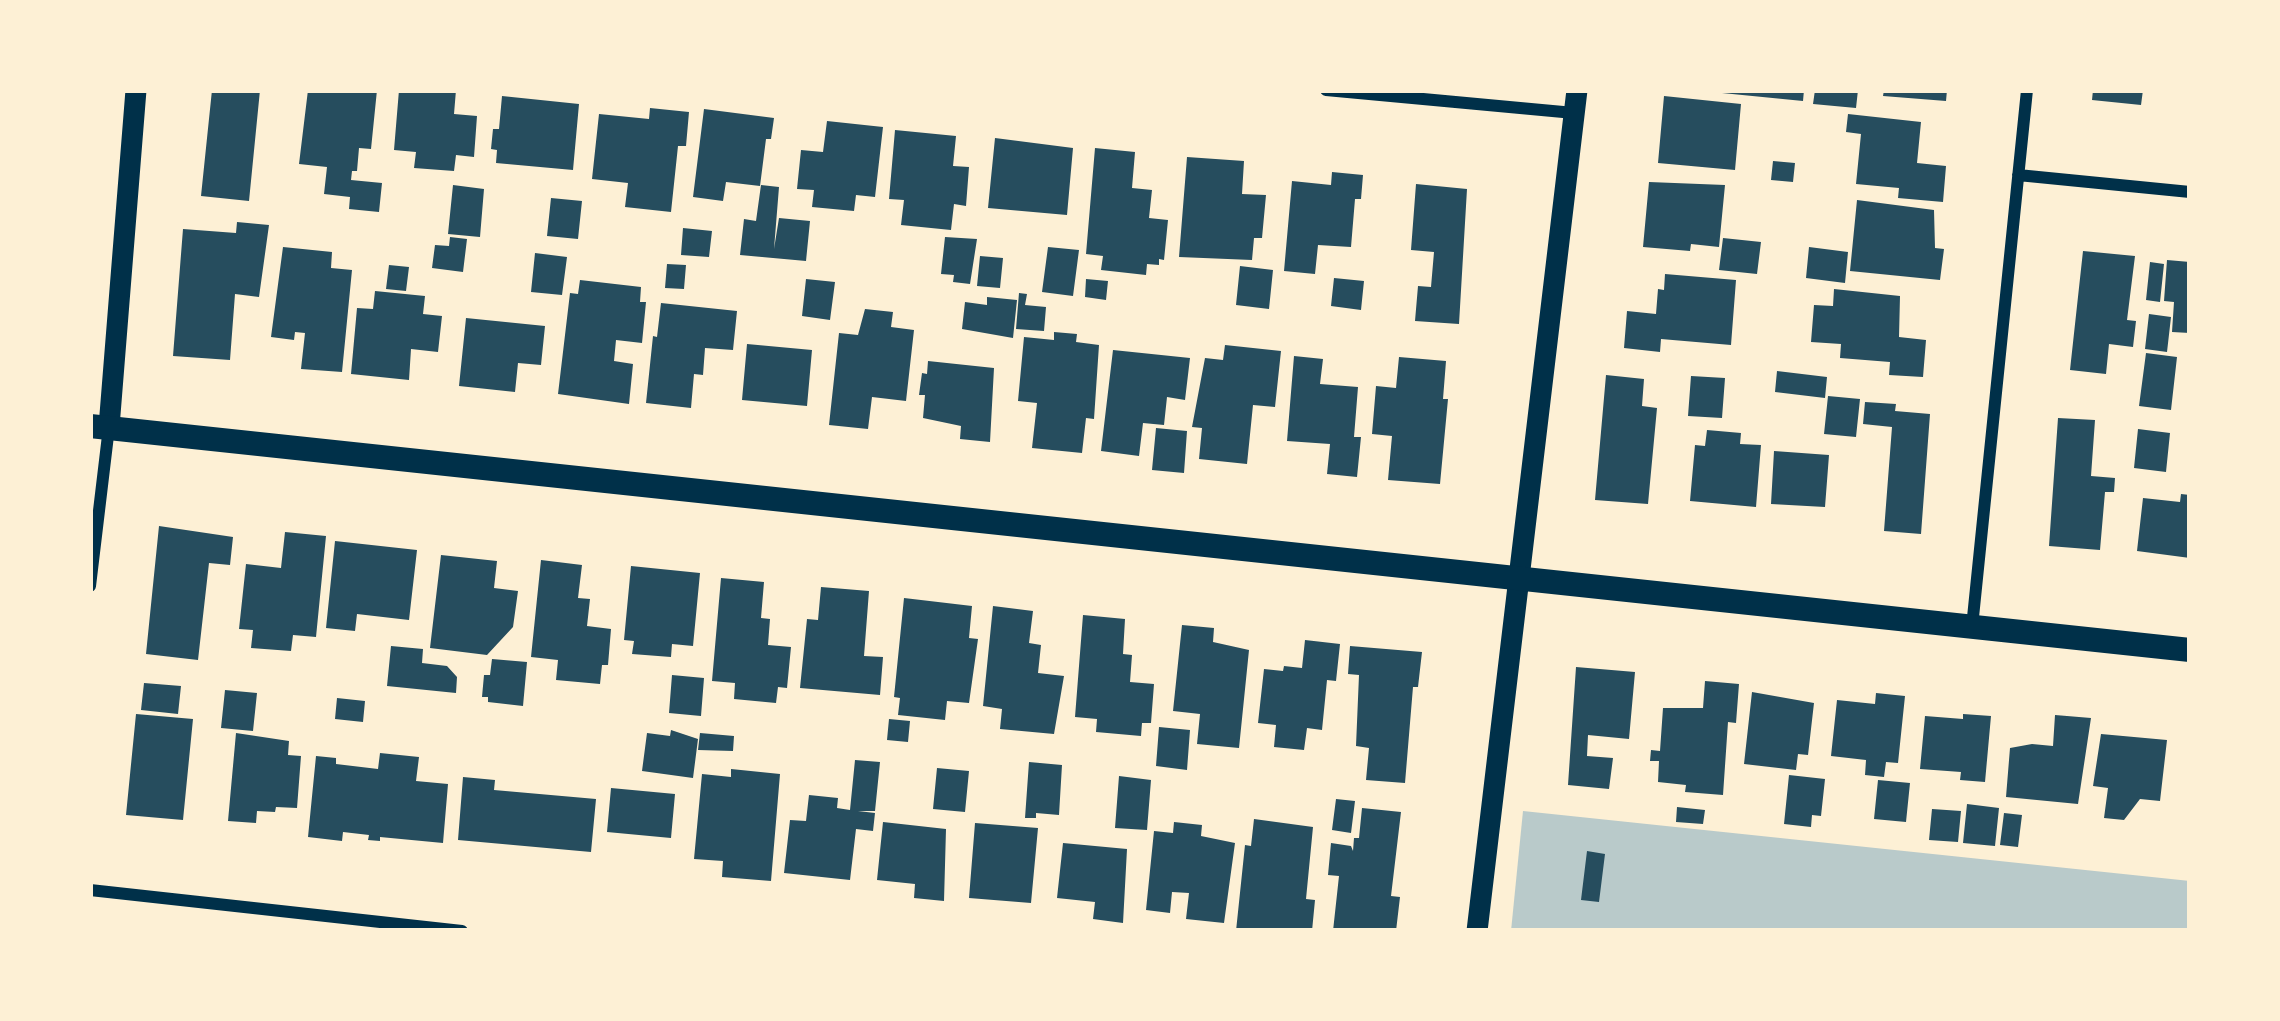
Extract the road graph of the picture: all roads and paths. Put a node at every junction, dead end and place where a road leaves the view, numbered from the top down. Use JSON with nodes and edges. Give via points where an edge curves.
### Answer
{"nodes":[{"id":1,"x":136,"y":90,"type":"edge"},
{"id":2,"x":1326,"y":90,"type":"edge"},
{"id":3,"x":2027,"y":90,"type":"edge"},
{"id":4,"x":1576,"y":102,"type":"edge"},
{"id":5,"x":2018,"y":175,"type":"junction"},
{"id":6,"x":2190,"y":192,"type":"edge"},
{"id":7,"x":99,"y":427,"type":"edge"},
{"id":8,"x":1517,"y":580,"type":"junction"},
{"id":9,"x":90,"y":586,"type":"edge"},
{"id":10,"x":1972,"y":628,"type":"junction"},
{"id":11,"x":2190,"y":650,"type":"edge"},
{"id":12,"x":90,"y":890,"type":"edge"},
{"id":13,"x":462,"y":931,"type":"edge"},
{"id":14,"x":1477,"y":931,"type":"edge"}],
"edges":[{"from":1,"to":7,"type":"street"},
{"from":2,"to":4,"type":"street"},
{"from":3,"to":5,"type":"street"},
{"from":4,"to":8,"type":"street"},
{"from":5,"to":6,"type":"street"},
{"from":5,"to":10,"type":"street"},
{"from":7,"to":8,"type":"main road"},
{"from":7,"to":9,"type":"street"},
{"from":8,"to":10,"type":"main road"},
{"from":8,"to":14,"type":"street"},
{"from":10,"to":11,"type":"main road"},
{"from":12,"to":13,"type":"street"}]}
